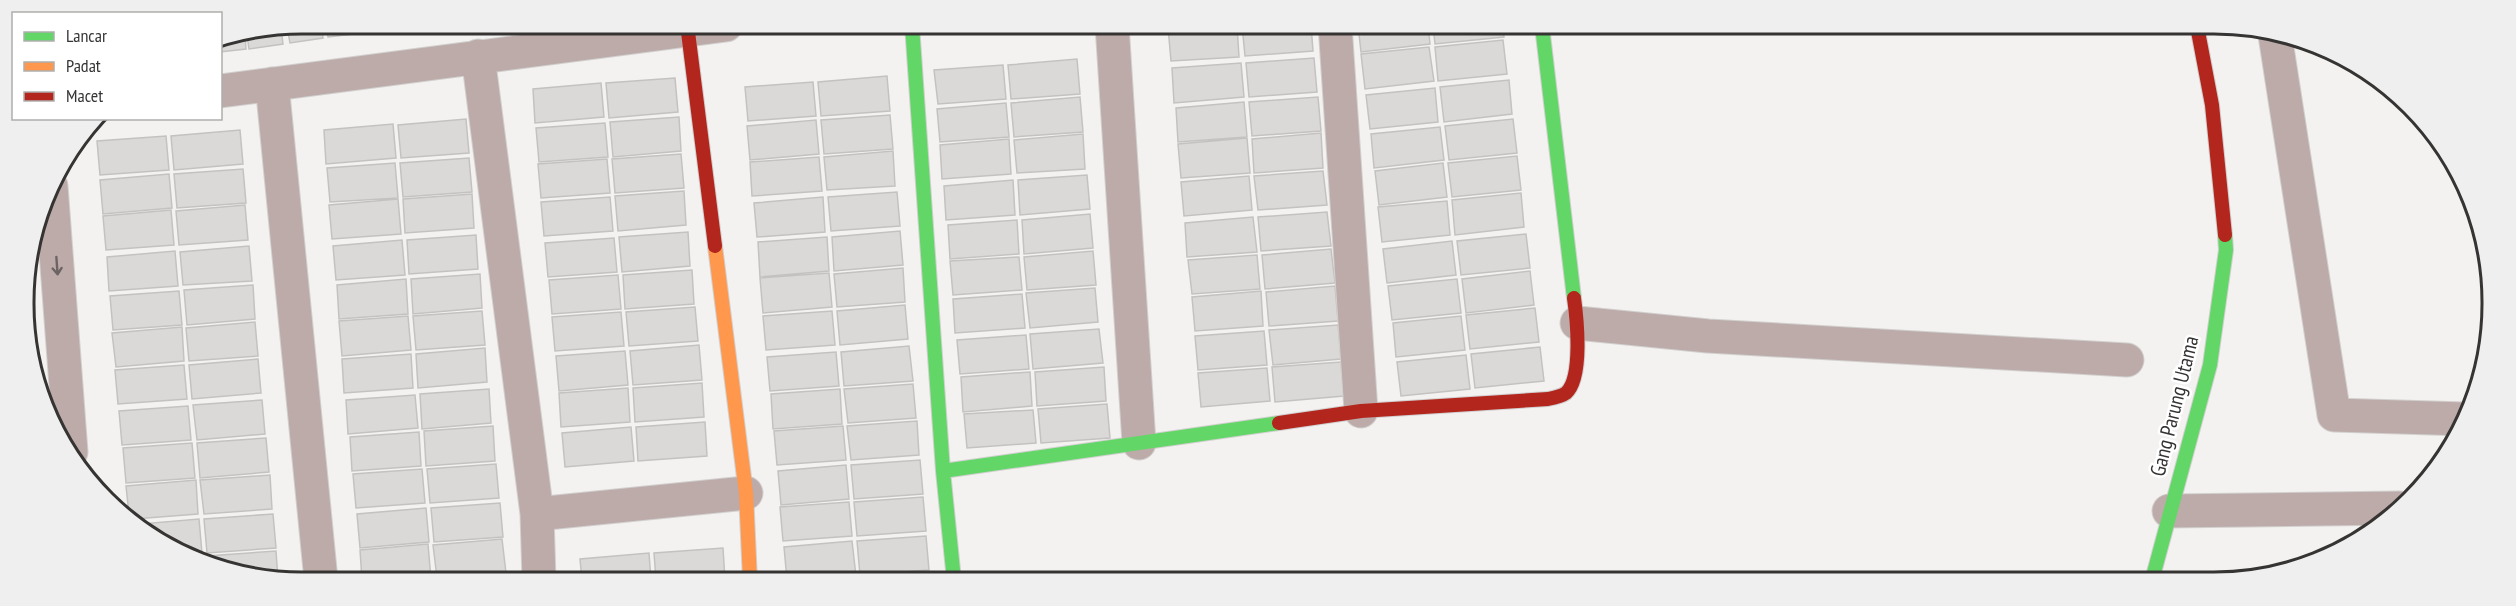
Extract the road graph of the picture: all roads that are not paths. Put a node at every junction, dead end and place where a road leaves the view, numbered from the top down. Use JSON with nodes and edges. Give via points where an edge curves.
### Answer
{"nodes":[{"id":1,"x":631,"y":34,"type":"edge"},
{"id":2,"x":688,"y":34,"type":"edge"},
{"id":3,"x":913,"y":34,"type":"edge"},
{"id":4,"x":1113,"y":34,"type":"edge"},
{"id":5,"x":1336,"y":34,"type":"edge"},
{"id":6,"x":1543,"y":34,"type":"edge"},
{"id":7,"x":2199,"y":34,"type":"edge"},
{"id":8,"x":2276,"y":43,"type":"edge"},
{"id":9,"x":478,"y":56,"type":"junction"},
{"id":10,"x":272,"y":84,"type":"junction"},
{"id":11,"x":222,"y":91,"type":"edge"},
{"id":12,"x":53,"y":207,"type":"edge"},
{"id":13,"x":1577,"y":323,"type":"junction"},
{"id":14,"x":2127,"y":360,"type":"dead end"},
{"id":15,"x":1361,"y":411,"type":"junction"},
{"id":16,"x":2455,"y":419,"type":"edge"},
{"id":17,"x":70,"y":437,"type":"edge"},
{"id":18,"x":1139,"y":443,"type":"junction"},
{"id":19,"x":943,"y":471,"type":"junction"},
{"id":20,"x":746,"y":493,"type":"junction"},
{"id":21,"x":2386,"y":508,"type":"edge"},
{"id":22,"x":2169,"y":511,"type":"junction"},
{"id":23,"x":537,"y":514,"type":"junction"},
{"id":24,"x":320,"y":572,"type":"edge"},
{"id":25,"x":539,"y":572,"type":"edge"},
{"id":26,"x":750,"y":572,"type":"edge"},
{"id":27,"x":953,"y":572,"type":"edge"},
{"id":28,"x":2154,"y":572,"type":"edge"}],
"edges":[{"from":1,"to":9,"type":"street"},
{"from":2,"to":20,"type":"street"},
{"from":3,"to":19,"type":"street"},
{"from":4,"to":18,"type":"street"},
{"from":5,"to":15,"type":"street"},
{"from":6,"to":13,"type":"street"},
{"from":7,"to":22,"type":"street","name":"Gang Parung Utama","via":[[2212,105],[2226,250],[2210,365]]},
{"from":8,"to":16,"type":"street","via":[[2334,414]]},
{"from":9,"to":10,"type":"street"},
{"from":9,"to":23,"type":"street"},
{"from":10,"to":11,"type":"street"},
{"from":10,"to":24,"type":"street"},
{"from":12,"to":17,"type":"street","one_way":true},
{"from":13,"to":14,"type":"street","via":[[1708,336]]},
{"from":13,"to":15,"type":"street","via":[[1575,379],[1565,394],[1548,399]]},
{"from":15,"to":18,"type":"street"},
{"from":18,"to":19,"type":"street"},
{"from":19,"to":27,"type":"street"},
{"from":20,"to":23,"type":"street"},
{"from":20,"to":26,"type":"street"},
{"from":21,"to":22,"type":"street"},
{"from":22,"to":28,"type":"street","name":"Gang Parung Utama"},
{"from":23,"to":25,"type":"street"}]}
